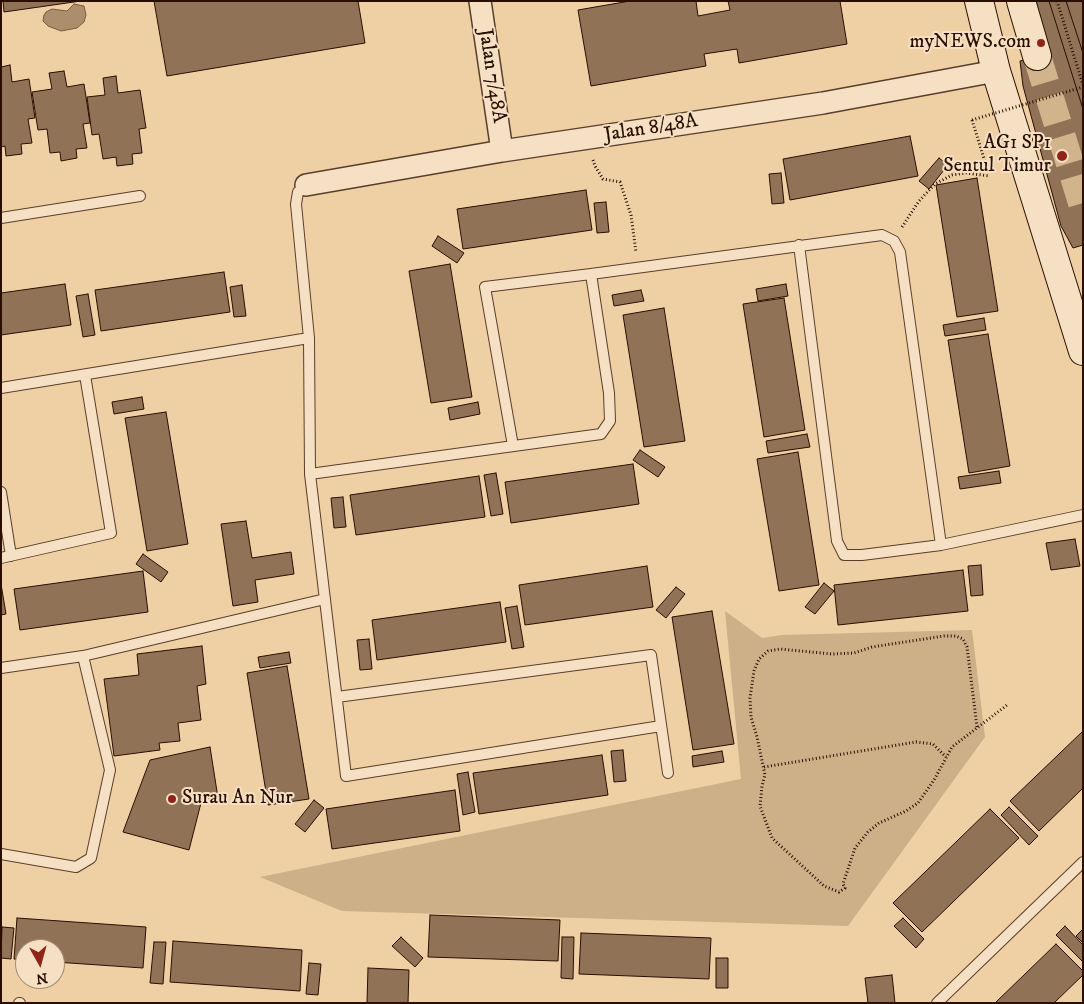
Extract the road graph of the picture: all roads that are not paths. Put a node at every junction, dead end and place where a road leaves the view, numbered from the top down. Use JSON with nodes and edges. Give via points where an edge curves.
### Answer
{"nodes":[{"id":1,"x":480,"y":1,"type":"edge"},
{"id":2,"x":979,"y":1,"type":"edge"},
{"id":3,"x":1021,"y":1,"type":"edge"},
{"id":4,"x":1037,"y":56,"type":"tunnel mouth"},
{"id":5,"x":996,"y":71,"type":"junction"},
{"id":6,"x":502,"y":152,"type":"junction"},
{"id":7,"x":306,"y":185,"type":"joint"},
{"id":8,"x":140,"y":196,"type":"dead end"},
{"id":9,"x":1,"y":218,"type":"edge"},
{"id":10,"x":799,"y":245,"type":"junction"},
{"id":11,"x":591,"y":274,"type":"junction"},
{"id":12,"x":309,"y":338,"type":"junction"},
{"id":13,"x":1083,"y":351,"type":"edge"},
{"id":14,"x":85,"y":375,"type":"junction"},
{"id":15,"x":1,"y":388,"type":"edge"},
{"id":16,"x":513,"y":446,"type":"junction"},
{"id":17,"x":310,"y":474,"type":"junction"},
{"id":18,"x":1,"y":492,"type":"edge"},
{"id":19,"x":1083,"y":515,"type":"edge"},
{"id":20,"x":942,"y":545,"type":"junction"},
{"id":21,"x":6,"y":557,"type":"edge"},
{"id":22,"x":325,"y":599,"type":"junction"},
{"id":23,"x":83,"y":656,"type":"junction"},
{"id":24,"x":1,"y":668,"type":"edge"},
{"id":25,"x":337,"y":697,"type":"junction"},
{"id":26,"x":661,"y":726,"type":"junction"},
{"id":27,"x":668,"y":773,"type":"dead end"},
{"id":28,"x":1,"y":854,"type":"edge"},
{"id":29,"x":1083,"y":862,"type":"edge"},
{"id":30,"x":937,"y":1003,"type":"edge"}],
"edges":[{"from":1,"to":6,"type":"street","name":"Jalan 7/48A"},
{"from":2,"to":5,"type":"main road"},
{"from":3,"to":4,"type":"main road"},
{"from":5,"to":6,"type":"street","name":"Jalan 8/48A","via":[[823,103]]},
{"from":5,"to":13,"type":"main road"},
{"from":6,"to":7,"type":"street","name":"Jalan 8/48A"},
{"from":7,"to":12,"type":"lane","via":[[298,192],[296,204]]},
{"from":8,"to":9,"type":"lane"},
{"from":10,"to":11,"type":"lane"},
{"from":10,"to":20,"type":"lane","via":[[882,235],[894,241],[900,252]]},
{"from":10,"to":20,"type":"lane","via":[[837,541],[844,555]]},
{"from":11,"to":16,"type":"lane","via":[[609,393],[610,421],[601,434]]},
{"from":11,"to":16,"type":"lane","via":[[486,287]]},
{"from":12,"to":14,"type":"lane"},
{"from":12,"to":17,"type":"lane"},
{"from":14,"to":15,"type":"lane"},
{"from":14,"to":21,"type":"lane","via":[[111,534]]},
{"from":16,"to":17,"type":"lane"},
{"from":17,"to":22,"type":"lane"},
{"from":18,"to":21,"type":"lane"},
{"from":19,"to":20,"type":"lane"},
{"from":22,"to":23,"type":"lane"},
{"from":22,"to":25,"type":"lane"},
{"from":23,"to":24,"type":"lane"},
{"from":23,"to":28,"type":"lane","via":[[110,770],[91,858],[76,867]]},
{"from":25,"to":26,"type":"lane","via":[[651,655]]},
{"from":25,"to":26,"type":"lane","via":[[346,776]]},
{"from":26,"to":27,"type":"lane"},
{"from":29,"to":30,"type":"lane"}]}
